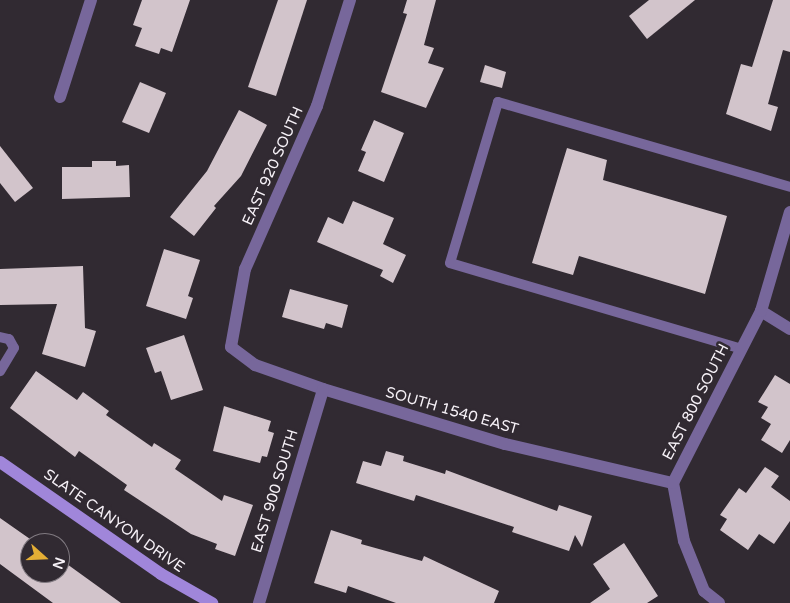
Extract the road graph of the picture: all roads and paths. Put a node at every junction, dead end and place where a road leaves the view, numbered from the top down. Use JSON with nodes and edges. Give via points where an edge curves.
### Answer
{"nodes":[{"id":1,"x":91,"y":0,"type":"edge"},
{"id":2,"x":350,"y":0,"type":"edge"},
{"id":3,"x":60,"y":97,"type":"dead end"},
{"id":4,"x":790,"y":187,"type":"edge"},
{"id":5,"x":790,"y":212,"type":"edge"},
{"id":6,"x":761,"y":311,"type":"junction"},
{"id":7,"x":790,"y":329,"type":"edge"},
{"id":8,"x":0,"y":336,"type":"edge"},
{"id":9,"x":231,"y":347,"type":"joint"},
{"id":10,"x":742,"y":349,"type":"junction"},
{"id":11,"x":0,"y":371,"type":"edge"},
{"id":12,"x":323,"y":389,"type":"junction"},
{"id":13,"x":0,"y":462,"type":"edge"},
{"id":14,"x":673,"y":483,"type":"junction"},
{"id":15,"x":212,"y":603,"type":"edge"},
{"id":16,"x":259,"y":603,"type":"edge"},
{"id":17,"x":719,"y":603,"type":"edge"}],
"edges":[{"from":1,"to":3,"type":"street"},
{"from":2,"to":9,"type":"street","name":"EAST 920 SOUTH","via":[[317,106],[245,270]]},
{"from":4,"to":10,"type":"lane","via":[[498,102],[450,263]]},
{"from":5,"to":6,"type":"street","name":"EAST 800 SOUTH"},
{"from":6,"to":7,"type":"street"},
{"from":6,"to":10,"type":"street","name":"EAST 800 SOUTH"},
{"from":8,"to":11,"type":"lane","via":[[9,339],[14,348]]},
{"from":9,"to":12,"type":"street","name":"SOUTH 1540 EAST","via":[[255,365]]},
{"from":10,"to":14,"type":"street","name":"EAST 800 SOUTH"},
{"from":12,"to":14,"type":"street","name":"SOUTH 1540 EAST","via":[[505,444]]},
{"from":12,"to":16,"type":"street","name":"EAST 900 SOUTH"},
{"from":13,"to":15,"type":"street","name":"SLATE CANYON DRIVE","via":[[161,574]]},
{"from":14,"to":17,"type":"street","name":"EAST 800 SOUTH","via":[[684,541],[704,591]]}]}
